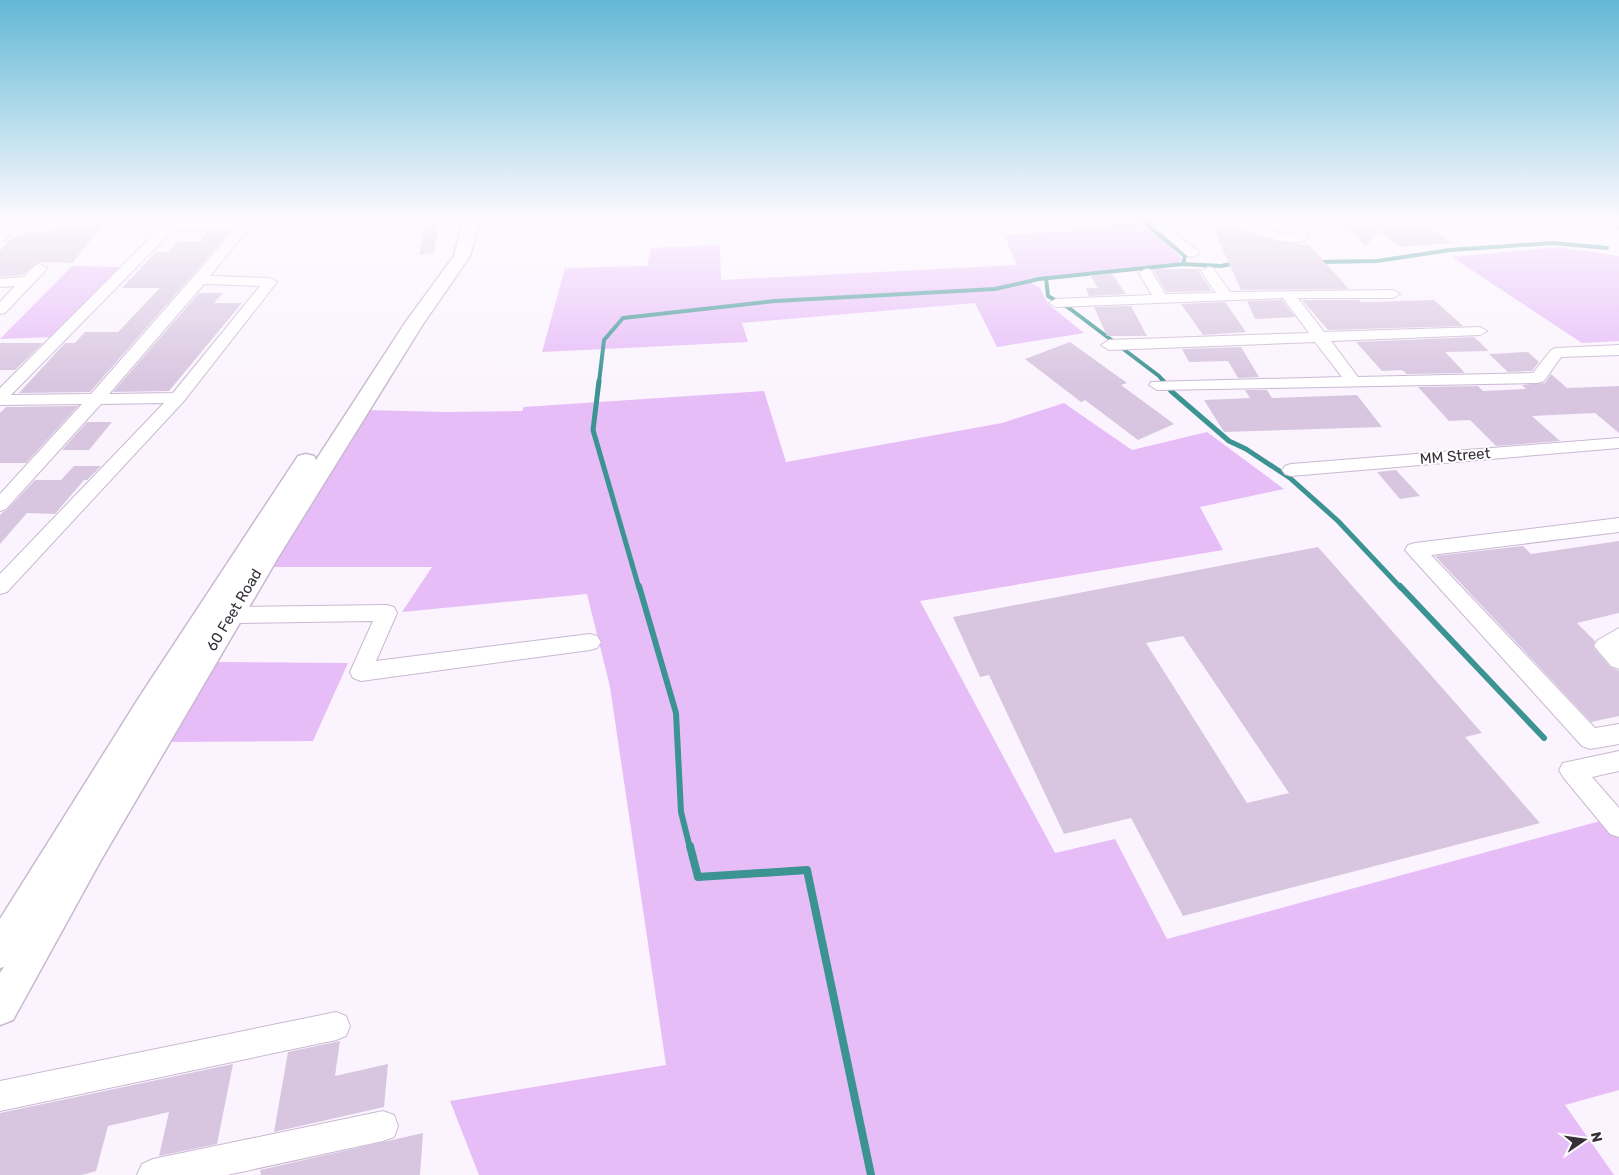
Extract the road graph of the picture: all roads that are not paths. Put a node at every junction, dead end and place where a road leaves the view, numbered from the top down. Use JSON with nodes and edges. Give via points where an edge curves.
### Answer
{"nodes":[{"id":1,"x":1146,"y":273,"type":"dead end"},
{"id":2,"x":35,"y":274,"type":"edge"},
{"id":3,"x":122,"y":274,"type":"edge"},
{"id":4,"x":205,"y":274,"type":"edge"},
{"id":5,"x":433,"y":274,"type":"edge"},
{"id":6,"x":449,"y":274,"type":"edge"},
{"id":7,"x":1210,"y":274,"type":"edge"},
{"id":8,"x":200,"y":280,"type":"junction"},
{"id":9,"x":28,"y":281,"type":"junction"},
{"id":10,"x":0,"y":283,"type":"edge"},
{"id":11,"x":1287,"y":294,"type":"junction"},
{"id":12,"x":1393,"y":294,"type":"dead end"},
{"id":13,"x":1226,"y":297,"type":"junction"},
{"id":14,"x":1161,"y":299,"type":"junction"},
{"id":15,"x":1056,"y":303,"type":"dead end"},
{"id":16,"x":0,"y":310,"type":"edge"},
{"id":17,"x":1480,"y":331,"type":"dead end"},
{"id":18,"x":1318,"y":336,"type":"junction"},
{"id":19,"x":1109,"y":345,"type":"dead end"},
{"id":20,"x":1619,"y":350,"type":"edge"},
{"id":21,"x":1353,"y":381,"type":"junction"},
{"id":22,"x":1156,"y":385,"type":"dead end"},
{"id":23,"x":178,"y":398,"type":"junction"},
{"id":24,"x":0,"y":399,"type":"edge"},
{"id":25,"x":96,"y":399,"type":"junction"},
{"id":26,"x":1619,"y":442,"type":"edge"},
{"id":27,"x":1291,"y":470,"type":"dead end"},
{"id":28,"x":0,"y":505,"type":"edge"},
{"id":29,"x":1619,"y":511,"type":"edge"},
{"id":30,"x":1619,"y":525,"type":"edge"},
{"id":31,"x":1427,"y":536,"type":"dead end"},
{"id":32,"x":0,"y":587,"type":"edge"},
{"id":33,"x":230,"y":615,"type":"junction"},
{"id":34,"x":1619,"y":636,"type":"edge"},
{"id":35,"x":590,"y":642,"type":"dead end"},
{"id":36,"x":1619,"y":660,"type":"edge"},
{"id":37,"x":1619,"y":734,"type":"edge"},
{"id":38,"x":1619,"y":761,"type":"edge"},
{"id":39,"x":1619,"y":826,"type":"edge"},
{"id":40,"x":0,"y":952,"type":"edge"},
{"id":41,"x":0,"y":1007,"type":"edge"},
{"id":42,"x":336,"y":1026,"type":"dead end"},
{"id":43,"x":0,"y":1096,"type":"edge"},
{"id":44,"x":383,"y":1126,"type":"dead end"},
{"id":45,"x":153,"y":1175,"type":"edge"}],
"edges":[{"from":1,"to":14,"type":"street"},
{"from":2,"to":9,"type":"street"},
{"from":3,"to":24,"type":"street"},
{"from":4,"to":8,"type":"street"},
{"from":5,"to":40,"type":"street","name":"60 Feet Road","via":[[397,322],[248,549]]},
{"from":6,"to":33,"type":"street","name":"60 Feet Road","via":[[414,323]]},
{"from":7,"to":13,"type":"street"},
{"from":8,"to":23,"type":"street","via":[[270,282]]},
{"from":8,"to":25,"type":"street"},
{"from":9,"to":10,"type":"street"},
{"from":9,"to":16,"type":"street"},
{"from":11,"to":12,"type":"street"},
{"from":11,"to":13,"type":"street"},
{"from":11,"to":18,"type":"street"},
{"from":13,"to":14,"type":"street"},
{"from":14,"to":15,"type":"street"},
{"from":17,"to":18,"type":"street"},
{"from":18,"to":19,"type":"street"},
{"from":18,"to":21,"type":"street"},
{"from":20,"to":21,"type":"street","via":[[1556,353],[1538,378]]},
{"from":21,"to":22,"type":"street"},
{"from":23,"to":25,"type":"street"},
{"from":23,"to":32,"type":"street"},
{"from":24,"to":25,"type":"street"},
{"from":25,"to":28,"type":"street"},
{"from":26,"to":27,"type":"street","name":"MM Street"},
{"from":29,"to":31,"type":"street"},
{"from":30,"to":37,"type":"street","via":[[1416,550],[1590,739]]},
{"from":33,"to":35,"type":"street","via":[[387,613],[361,672]]},
{"from":33,"to":41,"type":"street","name":"60 Feet Road"},
{"from":34,"to":36,"type":"street","via":[[1605,646]]},
{"from":38,"to":39,"type":"street","via":[[1571,770]]},
{"from":42,"to":43,"type":"street"},
{"from":44,"to":45,"type":"street"}]}
